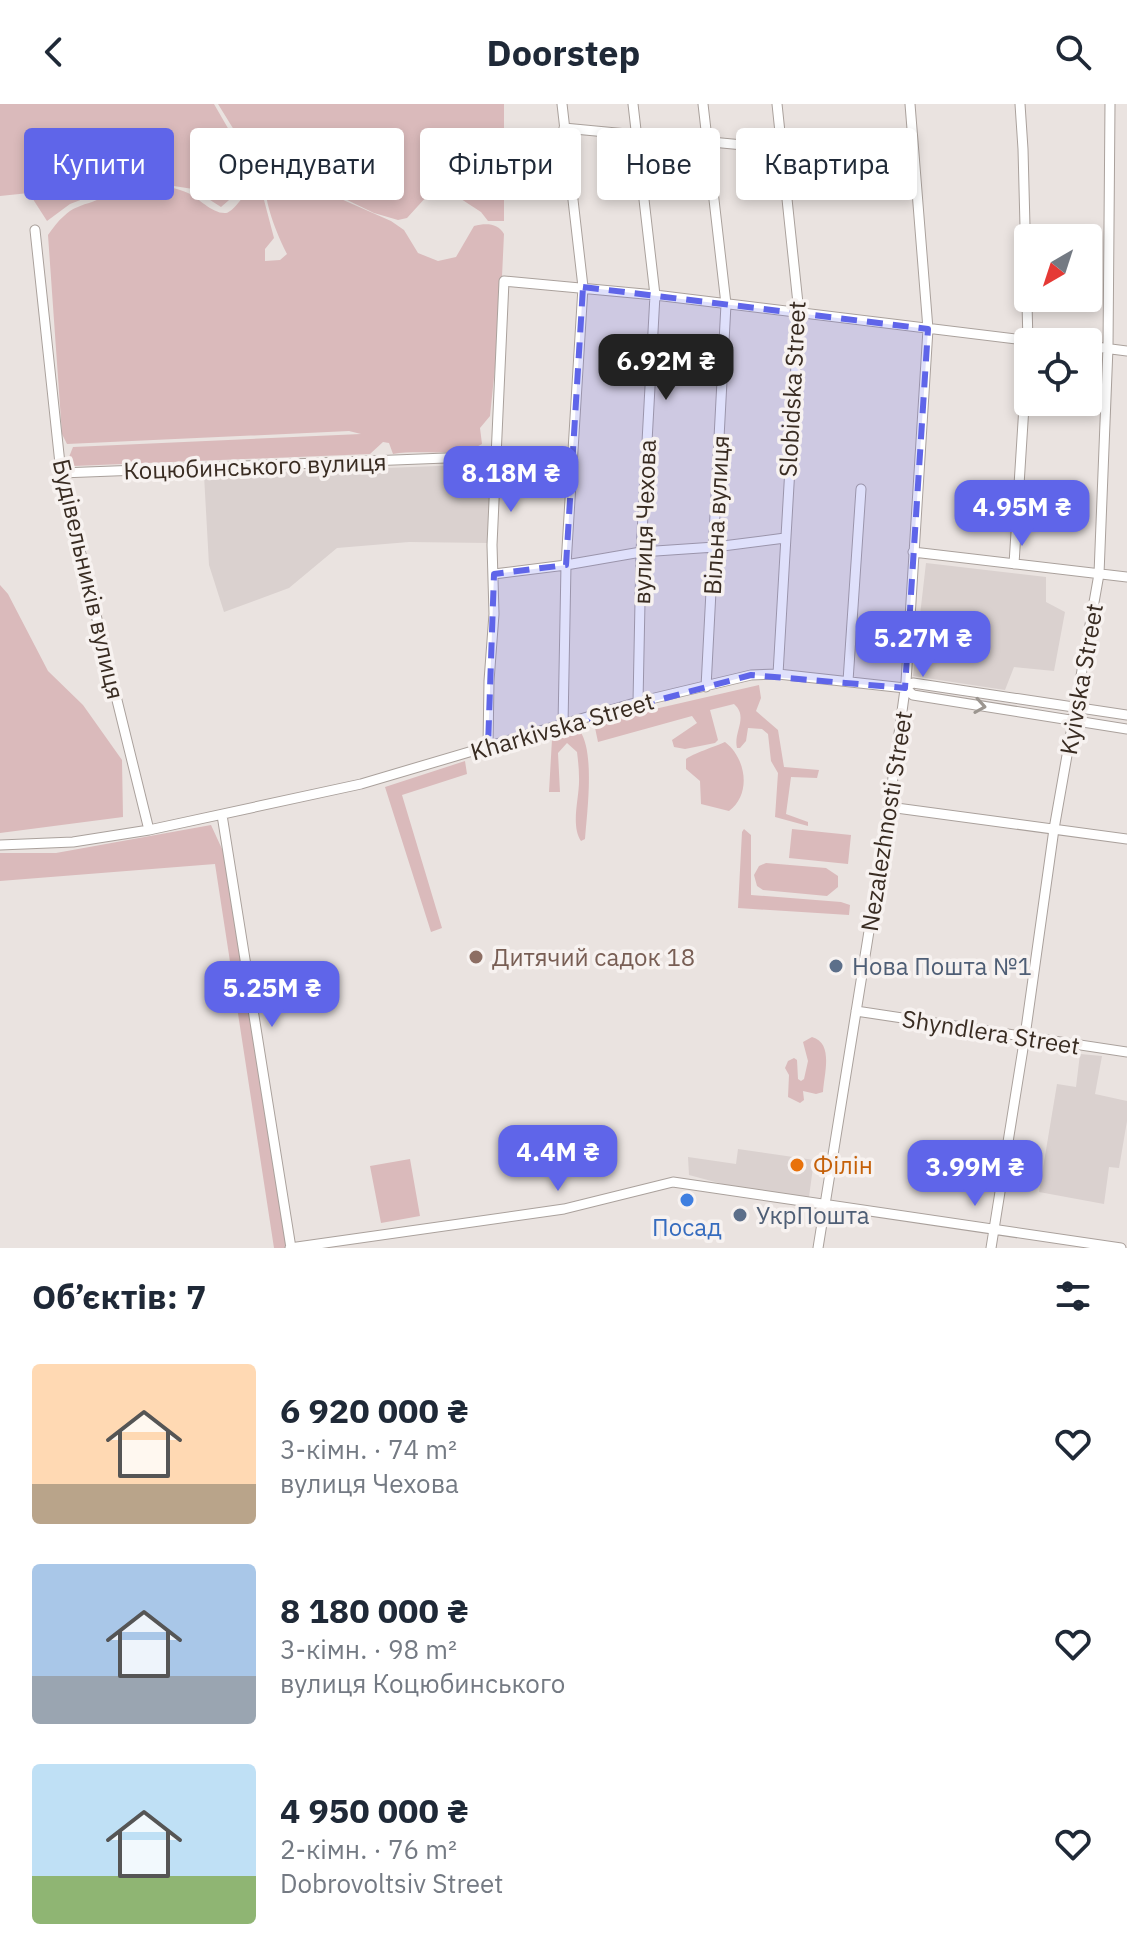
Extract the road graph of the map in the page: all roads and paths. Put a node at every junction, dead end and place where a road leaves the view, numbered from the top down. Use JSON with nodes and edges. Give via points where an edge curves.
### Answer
{"nodes":[{"id":1,"x":562,"y":104,"type":"edge"},
{"id":2,"x":633,"y":104,"type":"edge"},
{"id":3,"x":703,"y":104,"type":"edge"},
{"id":4,"x":777,"y":104,"type":"edge"},
{"id":5,"x":910,"y":104,"type":"edge"},
{"id":6,"x":1020,"y":104,"type":"edge"},
{"id":7,"x":1110,"y":104,"type":"edge"},
{"id":8,"x":564,"y":128,"type":"edge"},
{"id":9,"x":636,"y":128,"type":"edge"},
{"id":10,"x":707,"y":128,"type":"edge"},
{"id":11,"x":781,"y":128,"type":"edge"},
{"id":12,"x":573,"y":200,"type":"edge"},
{"id":13,"x":644,"y":200,"type":"edge"},
{"id":14,"x":715,"y":200,"type":"edge"},
{"id":15,"x":789,"y":200,"type":"edge"},
{"id":16,"x":35,"y":230,"type":"dead end"},
{"id":17,"x":583,"y":287,"type":"junction"},
{"id":18,"x":655,"y":295,"type":"junction"},
{"id":19,"x":726,"y":304,"type":"junction"},
{"id":20,"x":799,"y":313,"type":"junction"},
{"id":21,"x":1028,"y":328,"type":"edge"},
{"id":22,"x":928,"y":329,"type":"junction"},
{"id":23,"x":1014,"y":340,"type":"edge"},
{"id":24,"x":1102,"y":347,"type":"edge"},
{"id":25,"x":1108,"y":347,"type":"junction"},
{"id":26,"x":1127,"y":351,"type":"edge"},
{"id":27,"x":1023,"y":416,"type":"edge"},
{"id":28,"x":497,"y":456,"type":"junction"},
{"id":29,"x":61,"y":473,"type":"junction"},
{"id":30,"x":861,"y":489,"type":"dead end"},
{"id":31,"x":785,"y":538,"type":"junction"},
{"id":32,"x":715,"y":547,"type":"junction"},
{"id":33,"x":641,"y":552,"type":"junction"},
{"id":34,"x":913,"y":552,"type":"junction"},
{"id":35,"x":1014,"y":564,"type":"junction"},
{"id":36,"x":566,"y":565,"type":"junction"},
{"id":37,"x":494,"y":574,"type":"junction"},
{"id":38,"x":1099,"y":574,"type":"junction"},
{"id":39,"x":1127,"y":577,"type":"edge"},
{"id":40,"x":778,"y":674,"type":"junction"},
{"id":41,"x":848,"y":681,"type":"junction"},
{"id":42,"x":706,"y":687,"type":"junction"},
{"id":43,"x":905,"y":688,"type":"junction"},
{"id":44,"x":638,"y":702,"type":"junction"},
{"id":45,"x":1077,"y":707,"type":"junction"},
{"id":46,"x":1127,"y":715,"type":"edge"},
{"id":47,"x":1075,"y":720,"type":"junction"},
{"id":48,"x":563,"y":725,"type":"junction"},
{"id":49,"x":1127,"y":729,"type":"edge"},
{"id":50,"x":488,"y":746,"type":"junction"},
{"id":51,"x":889,"y":807,"type":"junction"},
{"id":52,"x":222,"y":815,"type":"junction"},
{"id":53,"x":1054,"y":829,"type":"junction"},
{"id":54,"x":149,"y":830,"type":"junction"},
{"id":55,"x":1127,"y":839,"type":"edge"},
{"id":56,"x":0,"y":845,"type":"edge"},
{"id":57,"x":856,"y":1011,"type":"junction"},
{"id":58,"x":1025,"y":1036,"type":"junction"},
{"id":59,"x":1127,"y":1052,"type":"edge"},
{"id":60,"x":824,"y":1203,"type":"junction"},
{"id":61,"x":994,"y":1228,"type":"junction"},
{"id":62,"x":290,"y":1248,"type":"edge"},
{"id":63,"x":818,"y":1248,"type":"edge"},
{"id":64,"x":991,"y":1248,"type":"edge"},
{"id":65,"x":1121,"y":1248,"type":"edge"}],
"edges":[{"from":1,"to":8,"type":"street"},
{"from":2,"to":9,"type":"street","name":"вулиця Чехова"},
{"from":3,"to":10,"type":"street","name":"Вільна вулиця"},
{"from":4,"to":11,"type":"street","name":"Slobidska Street"},
{"from":5,"to":22,"type":"street","name":"Nezalezhnosti Street"},
{"from":6,"to":21,"type":"street"},
{"from":7,"to":25,"type":"street","name":"Kyivska Street"},
{"from":12,"to":17,"type":"street"},
{"from":13,"to":18,"type":"street","name":"вулиця Чехова"},
{"from":14,"to":19,"type":"street","name":"Вільна вулиця"},
{"from":15,"to":20,"type":"street","name":"Slobidska Street"},
{"from":16,"to":29,"type":"street","name":"Будівельників вулиця"},
{"from":17,"to":18,"type":"street"},
{"from":17,"to":28,"type":"street","via":[[504,281]]},
{"from":17,"to":36,"type":"street"},
{"from":18,"to":19,"type":"street"},
{"from":18,"to":33,"type":"street","name":"вулиця Чехова"},
{"from":19,"to":20,"type":"street"},
{"from":19,"to":32,"type":"street","name":"Вільна вулиця"},
{"from":20,"to":22,"type":"street"},
{"from":20,"to":31,"type":"street","name":"Slobidska Street"},
{"from":22,"to":23,"type":"street"},
{"from":22,"to":34,"type":"street","name":"Nezalezhnosti Street"},
{"from":24,"to":25,"type":"street"},
{"from":25,"to":26,"type":"street"},
{"from":25,"to":38,"type":"street","name":"Kyivska Street"},
{"from":27,"to":35,"type":"street"},
{"from":28,"to":29,"type":"street","name":"Коцюбинського вулиця"},
{"from":28,"to":37,"type":"street"},
{"from":29,"to":54,"type":"street","name":"Будівельників вулиця"},
{"from":30,"to":41,"type":"street"},
{"from":31,"to":32,"type":"street"},
{"from":31,"to":40,"type":"street","name":"Slobidska Street"},
{"from":32,"to":33,"type":"street"},
{"from":32,"to":42,"type":"street","name":"Вільна вулиця"},
{"from":33,"to":36,"type":"street"},
{"from":33,"to":44,"type":"street","name":"вулиця Чехова"},
{"from":34,"to":35,"type":"street"},
{"from":34,"to":43,"type":"street","name":"Nezalezhnosti Street"},
{"from":35,"to":38,"type":"street"},
{"from":36,"to":37,"type":"street"},
{"from":36,"to":48,"type":"street"},
{"from":37,"to":50,"type":"street"},
{"from":38,"to":39,"type":"street"},
{"from":38,"to":45,"type":"street","name":"Kyivska Street"},
{"from":40,"to":41,"type":"street","name":"Kharkivska Street"},
{"from":40,"to":42,"type":"street","name":"Kharkivska Street"},
{"from":41,"to":43,"type":"street","name":"Kharkivska Street"},
{"from":42,"to":44,"type":"street","name":"Kharkivska Street"},
{"from":43,"to":45,"type":"street","name":"Kharkivska Street","via":[[913,683]]},
{"from":43,"to":47,"type":"street","name":"Kharkivska Street","one_way":true,"via":[[913,695]]},
{"from":43,"to":51,"type":"street","name":"Nezalezhnosti Street"},
{"from":44,"to":48,"type":"street","name":"Kharkivska Street"},
{"from":45,"to":46,"type":"street","name":"Kharkivska Street"},
{"from":45,"to":47,"type":"street","name":"Kyivska Street"},
{"from":47,"to":49,"type":"street","name":"Kharkivska Street"},
{"from":47,"to":53,"type":"street","name":"Kyivska Street"},
{"from":48,"to":50,"type":"street","name":"Kharkivska Street"},
{"from":50,"to":52,"type":"street","name":"Kharkivska Street","via":[[361,784]]},
{"from":51,"to":53,"type":"street"},
{"from":51,"to":57,"type":"street","name":"Nezalezhnosti Street"},
{"from":52,"to":54,"type":"street","name":"Kharkivska Street"},
{"from":52,"to":62,"type":"street"},
{"from":53,"to":55,"type":"street"},
{"from":53,"to":58,"type":"street","name":"Kyivska Street"},
{"from":54,"to":56,"type":"street","name":"Kharkivska Street","via":[[73,842]]},
{"from":57,"to":58,"type":"street","name":"Shyndlera Street"},
{"from":57,"to":60,"type":"street","name":"Nezalezhnosti Street"},
{"from":58,"to":59,"type":"street","name":"Shyndlera Street"},
{"from":58,"to":61,"type":"street","name":"Kyivska Street"},
{"from":60,"to":61,"type":"street"},
{"from":60,"to":62,"type":"street","via":[[657,1183],[564,1209]]},
{"from":60,"to":63,"type":"street","name":"Nezalezhnosti Street"},
{"from":61,"to":64,"type":"street","name":"Kyivska Street"},
{"from":61,"to":65,"type":"street"}]}
